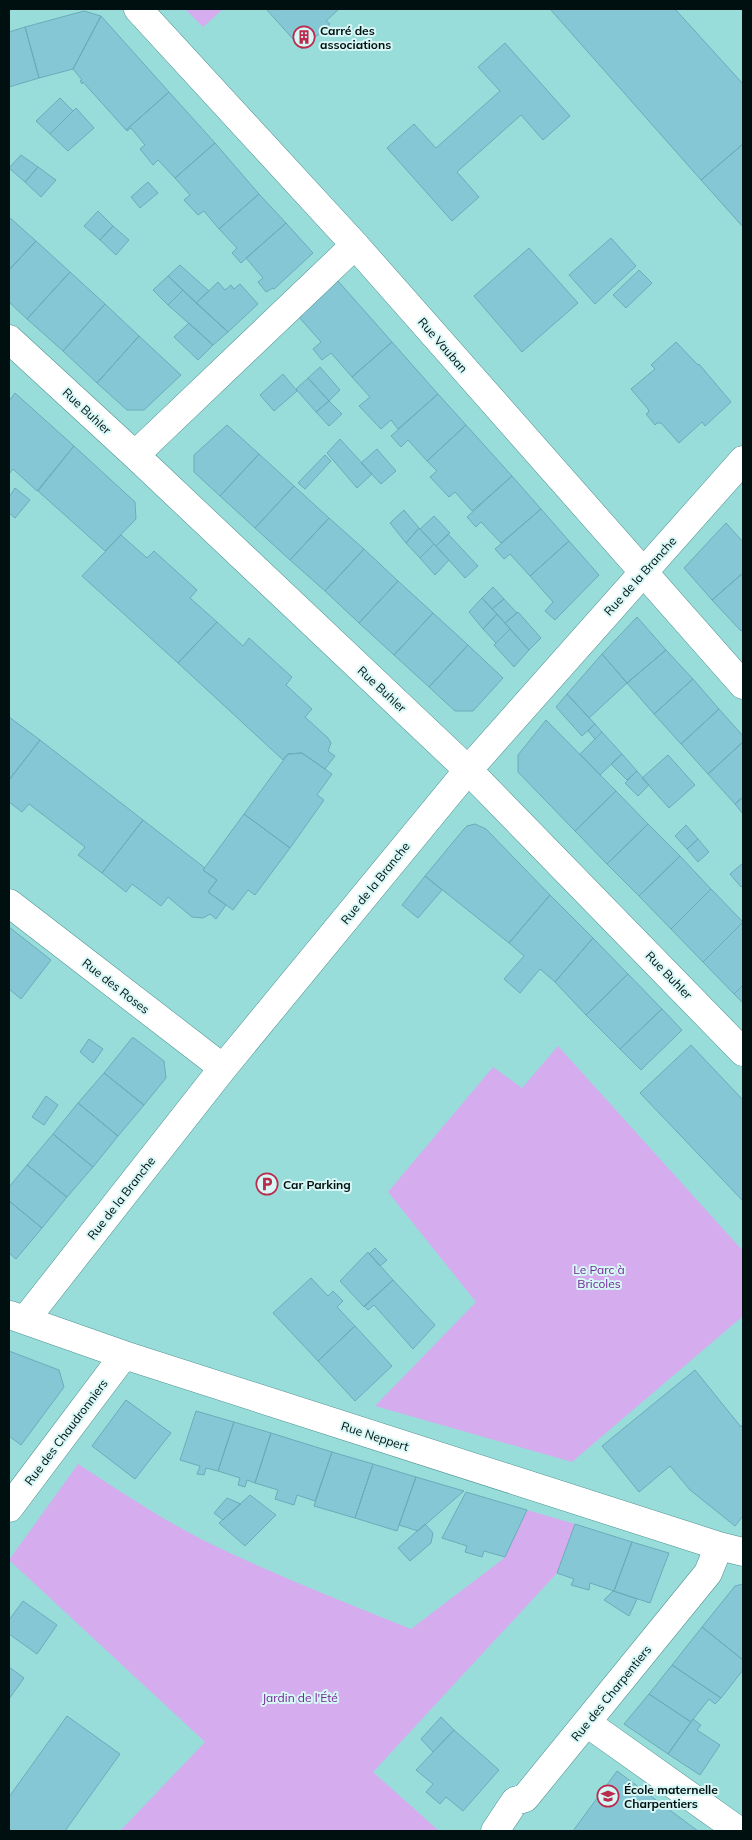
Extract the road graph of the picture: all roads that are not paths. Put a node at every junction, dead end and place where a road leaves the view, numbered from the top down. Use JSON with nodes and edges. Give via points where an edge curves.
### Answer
{"nodes":[{"id":1,"x":138,"y":9,"type":"edge"},
{"id":2,"x":354,"y":245,"type":"junction"},
{"id":3,"x":9,"y":339,"type":"edge"},
{"id":4,"x":135,"y":455,"type":"junction"},
{"id":5,"x":743,"y":460,"type":"edge"},
{"id":6,"x":643,"y":572,"type":"junction"},
{"id":7,"x":743,"y":685,"type":"edge"},
{"id":8,"x":468,"y":770,"type":"junction"},
{"id":9,"x":9,"y":903,"type":"edge"},
{"id":10,"x":743,"y":1052,"type":"edge"},
{"id":11,"x":223,"y":1068,"type":"junction"},
{"id":12,"x":17,"y":1317,"type":"edge"},
{"id":13,"x":124,"y":1356,"type":"junction"},
{"id":14,"x":9,"y":1508,"type":"edge"},
{"id":15,"x":731,"y":1549,"type":"edge"},
{"id":16,"x":587,"y":1723,"type":"junction"},
{"id":17,"x":495,"y":1831,"type":"edge"},
{"id":18,"x":739,"y":1831,"type":"edge"}],
"edges":[{"from":1,"to":2,"type":"street","name":"Rue Vauban"},
{"from":2,"to":4,"type":"street"},
{"from":2,"to":6,"type":"street","name":"Rue Vauban"},
{"from":3,"to":4,"type":"street","name":"Rue Buhler"},
{"from":4,"to":8,"type":"street","name":"Rue Buhler"},
{"from":5,"to":6,"type":"street","name":"Rue de la Branche"},
{"from":6,"to":7,"type":"street","name":"Rue Vauban"},
{"from":6,"to":8,"type":"street","name":"Rue de la Branche"},
{"from":8,"to":10,"type":"street","name":"Rue Buhler"},
{"from":8,"to":11,"type":"street","name":"Rue de la Branche"},
{"from":9,"to":11,"type":"street","name":"Rue des Roses"},
{"from":11,"to":12,"type":"street","name":"Rue de la Branche"},
{"from":12,"to":13,"type":"street","name":"Rue Neppert"},
{"from":13,"to":14,"type":"street","name":"Rue des Chaudronniers"},
{"from":13,"to":15,"type":"street","name":"Rue Neppert"},
{"from":15,"to":16,"type":"street","name":"Rue des Charpentiers"},
{"from":16,"to":17,"type":"street","name":"Rue des Charpentiers","via":[[526,1798],[515,1801]]},
{"from":16,"to":18,"type":"street"}]}
